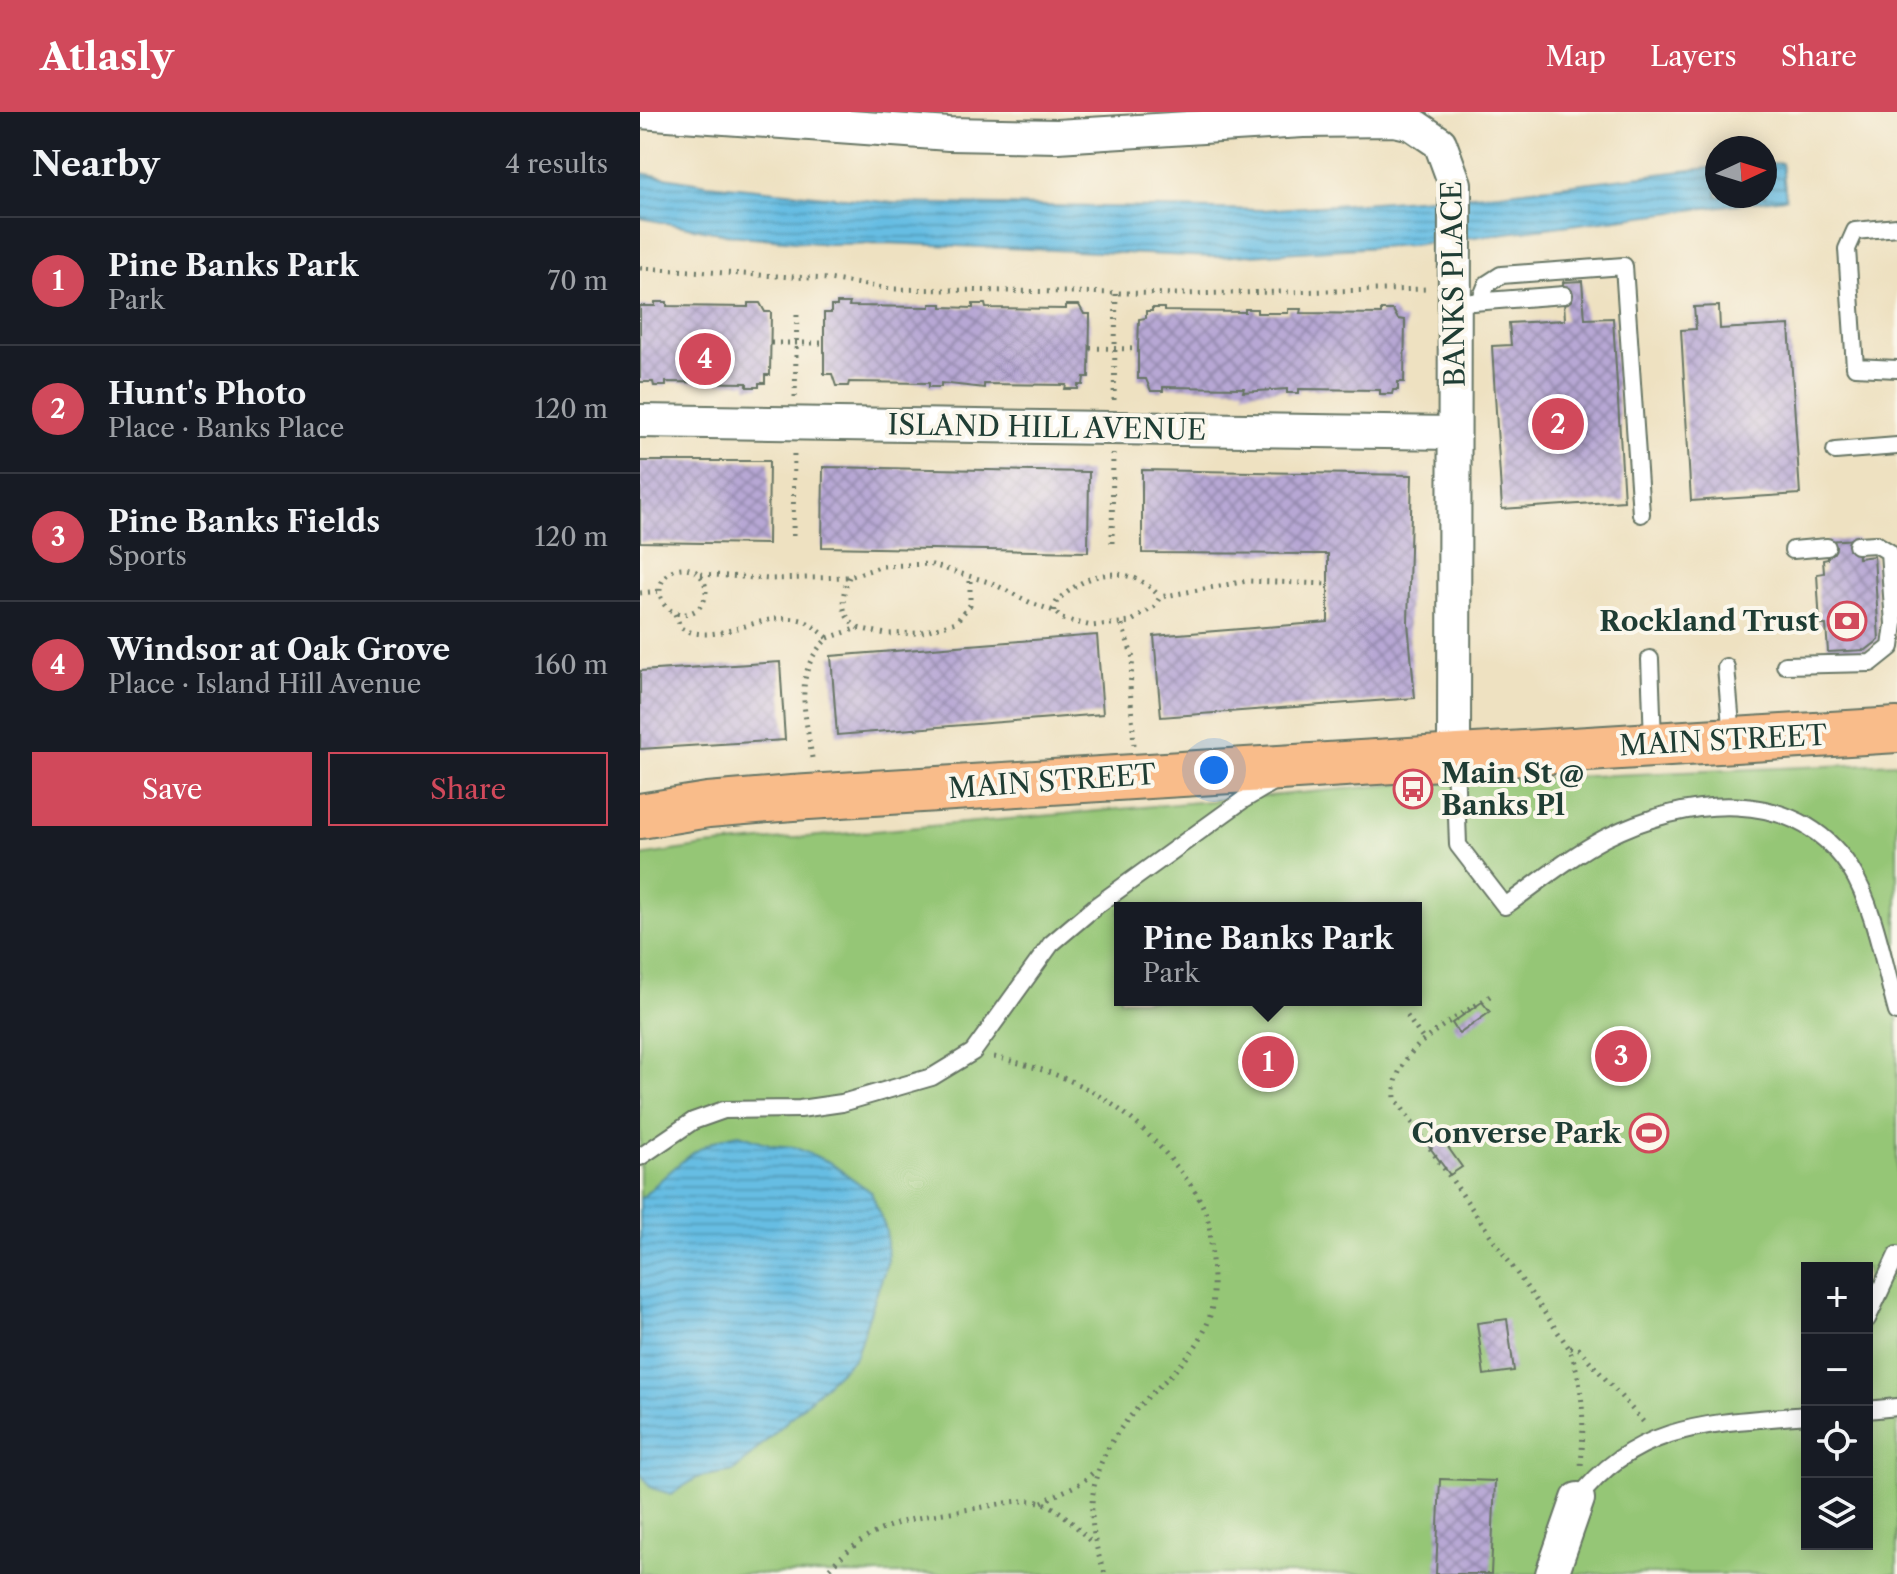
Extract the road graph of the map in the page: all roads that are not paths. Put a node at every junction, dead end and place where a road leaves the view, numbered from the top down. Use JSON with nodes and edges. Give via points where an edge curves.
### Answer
{"nodes":[{"id":1,"x":640,"y":112,"type":"edge"},
{"id":2,"x":1897,"y":227,"type":"edge"},
{"id":3,"x":1564,"y":295,"type":"dead end"},
{"id":4,"x":1464,"y":299,"type":"junction"},
{"id":5,"x":1897,"y":369,"type":"edge"},
{"id":6,"x":640,"y":421,"type":"edge"},
{"id":7,"x":1454,"y":433,"type":"junction"},
{"id":8,"x":1897,"y":446,"type":"edge"},
{"id":9,"x":1835,"y":451,"type":"dead end"},
{"id":10,"x":1641,"y":514,"type":"dead end"},
{"id":11,"x":1857,"y":545,"type":"dead end"},
{"id":12,"x":1827,"y":547,"type":"dead end"},
{"id":13,"x":1793,"y":550,"type":"dead end"},
{"id":14,"x":1650,"y":659,"type":"dead end"},
{"id":15,"x":1785,"y":665,"type":"dead end"},
{"id":16,"x":1726,"y":667,"type":"dead end"},
{"id":17,"x":1897,"y":730,"type":"edge"},
{"id":18,"x":1732,"y":739,"type":"junction"},
{"id":19,"x":1653,"y":745,"type":"junction"},
{"id":20,"x":1454,"y":755,"type":"junction"},
{"id":21,"x":1301,"y":767,"type":"junction"},
{"id":22,"x":640,"y":816,"type":"edge"},
{"id":23,"x":1897,"y":1012,"type":"edge"},
{"id":24,"x":640,"y":1157,"type":"edge"},
{"id":25,"x":1897,"y":1255,"type":"edge"},
{"id":26,"x":1873,"y":1306,"type":"edge"},
{"id":27,"x":1897,"y":1407,"type":"edge"},
{"id":28,"x":1873,"y":1409,"type":"edge"},
{"id":29,"x":1801,"y":1416,"type":"edge"},
{"id":30,"x":1578,"y":1499,"type":"joint"},
{"id":31,"x":1552,"y":1574,"type":"edge"}],
"edges":[{"from":1,"to":4,"type":"street","name":"BANKS PLACE","via":[[949,134],[1057,136],[1303,121],[1412,124],[1440,143],[1455,184],[1456,256]]},
{"from":2,"to":5,"type":"lane","via":[[1855,231],[1847,249],[1855,367]]},
{"from":3,"to":4,"type":"lane"},
{"from":4,"to":7,"type":"street","name":"BANKS PLACE"},
{"from":4,"to":10,"type":"lane","via":[[1501,275],[1624,266]]},
{"from":6,"to":7,"type":"street","name":"ISLAND HILL AVENUE"},
{"from":7,"to":20,"type":"street","name":"BANKS PLACE"},
{"from":8,"to":9,"type":"lane"},
{"from":11,"to":15,"type":"lane","via":[[1876,544],[1889,552],[1895,633],[1891,647],[1871,663]]},
{"from":12,"to":13,"type":"lane"},
{"from":14,"to":19,"type":"lane"},
{"from":16,"to":18,"type":"lane"},
{"from":17,"to":18,"type":"main road","name":"MAIN STREET"},
{"from":18,"to":19,"type":"main road","name":"MAIN STREET"},
{"from":19,"to":20,"type":"main road","name":"MAIN STREET"},
{"from":20,"to":21,"type":"main road","name":"MAIN STREET"},
{"from":20,"to":23,"type":"lane","via":[[1458,845],[1505,906],[1578,853],[1630,826],[1720,806],[1746,805],[1796,817],[1831,842],[1852,871]]},
{"from":21,"to":22,"type":"main road","name":"MAIN STREET","via":[[732,802]]},
{"from":21,"to":24,"type":"lane","via":[[1243,800],[1096,906],[1051,944],[973,1052],[932,1077],[842,1103],[724,1110],[693,1121]]},
{"from":25,"to":26,"type":"lane"},
{"from":27,"to":28,"type":"lane"},
{"from":29,"to":30,"type":"lane","via":[[1672,1431],[1598,1473]]},
{"from":30,"to":31,"type":"street"}]}
